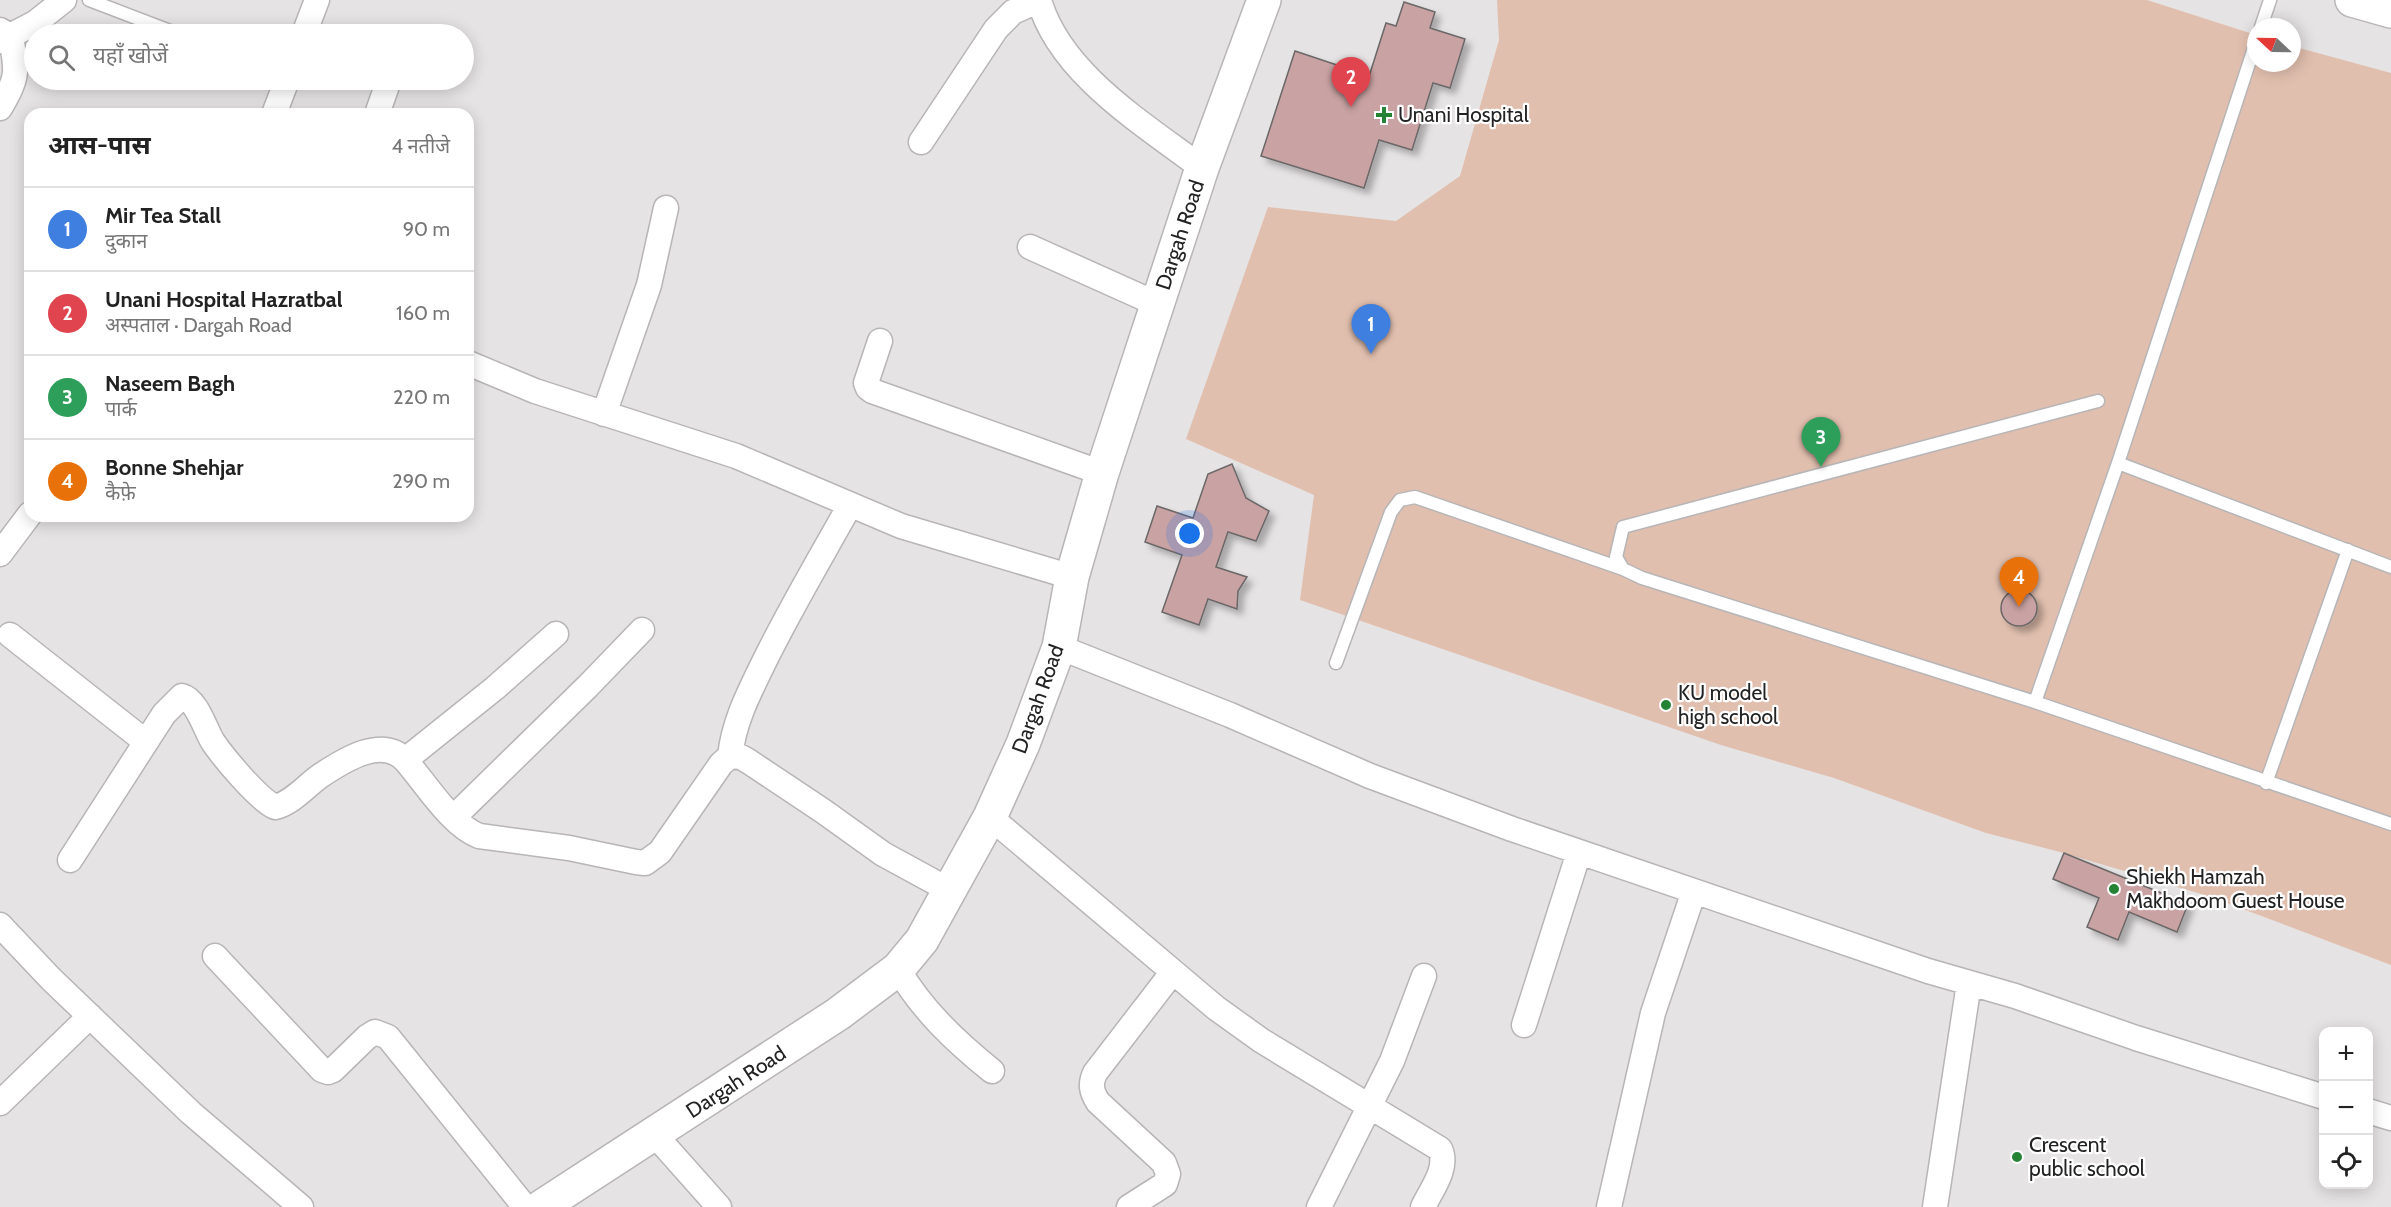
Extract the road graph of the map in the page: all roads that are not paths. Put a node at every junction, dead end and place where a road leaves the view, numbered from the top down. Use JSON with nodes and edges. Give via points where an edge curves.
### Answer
{"nodes":[{"id":1,"x":64,"y":0,"type":"edge"},
{"id":2,"x":89,"y":0,"type":"edge"},
{"id":3,"x":317,"y":0,"type":"edge"},
{"id":4,"x":1039,"y":0,"type":"edge"},
{"id":5,"x":1264,"y":0,"type":"edge"},
{"id":6,"x":2270,"y":0,"type":"edge"},
{"id":7,"x":2352,"y":0,"type":"edge"},
{"id":8,"x":2391,"y":11,"type":"edge"},
{"id":9,"x":2264,"y":18,"type":"edge"},
{"id":10,"x":33,"y":24,"type":"edge"},
{"id":11,"x":152,"y":24,"type":"edge"},
{"id":12,"x":308,"y":24,"type":"edge"},
{"id":13,"x":24,"y":28,"type":"edge"},
{"id":14,"x":4,"y":36,"type":"edge"},
{"id":15,"x":2247,"y":69,"type":"edge"},
{"id":16,"x":283,"y":90,"type":"edge"},
{"id":17,"x":385,"y":90,"type":"edge"},
{"id":18,"x":0,"y":108,"type":"edge"},
{"id":19,"x":276,"y":108,"type":"edge"},
{"id":20,"x":379,"y":108,"type":"edge"},
{"id":21,"x":921,"y":142,"type":"dead end"},
{"id":22,"x":1202,"y":168,"type":"junction"},
{"id":23,"x":666,"y":208,"type":"dead end"},
{"id":24,"x":1030,"y":247,"type":"dead end"},
{"id":25,"x":1157,"y":304,"type":"junction"},
{"id":26,"x":880,"y":342,"type":"dead end"},
{"id":27,"x":474,"y":366,"type":"edge"},
{"id":28,"x":2098,"y":401,"type":"dead end"},
{"id":29,"x":604,"y":414,"type":"junction"},
{"id":30,"x":2118,"y":463,"type":"junction"},
{"id":31,"x":1102,"y":473,"type":"junction"},
{"id":32,"x":850,"y":505,"type":"junction"},
{"id":33,"x":24,"y":522,"type":"edge"},
{"id":34,"x":2348,"y":550,"type":"junction"},
{"id":35,"x":0,"y":554,"type":"edge"},
{"id":36,"x":2391,"y":567,"type":"edge"},
{"id":37,"x":1623,"y":569,"type":"junction"},
{"id":38,"x":1072,"y":577,"type":"junction"},
{"id":39,"x":642,"y":630,"type":"dead end"},
{"id":40,"x":556,"y":634,"type":"dead end"},
{"id":41,"x":10,"y":635,"type":"dead end"},
{"id":42,"x":1059,"y":647,"type":"junction"},
{"id":43,"x":1336,"y":663,"type":"dead end"},
{"id":44,"x":2035,"y":702,"type":"junction"},
{"id":45,"x":146,"y":742,"type":"junction"},
{"id":46,"x":730,"y":756,"type":"junction"},
{"id":47,"x":405,"y":760,"type":"junction"},
{"id":48,"x":2266,"y":783,"type":"junction"},
{"id":49,"x":990,"y":817,"type":"junction"},
{"id":50,"x":454,"y":818,"type":"junction"},
{"id":51,"x":2391,"y":824,"type":"edge"},
{"id":52,"x":1579,"y":852,"type":"junction"},
{"id":53,"x":70,"y":860,"type":"dead end"},
{"id":54,"x":949,"y":890,"type":"junction"},
{"id":55,"x":1694,"y":891,"type":"junction"},
{"id":56,"x":0,"y":925,"type":"edge"},
{"id":57,"x":215,"y":956,"type":"dead end"},
{"id":58,"x":898,"y":969,"type":"junction"},
{"id":59,"x":1172,"y":973,"type":"junction"},
{"id":60,"x":1424,"y":976,"type":"dead end"},
{"id":61,"x":1969,"y":983,"type":"junction"},
{"id":62,"x":90,"y":1016,"type":"junction"},
{"id":63,"x":1524,"y":1025,"type":"dead end"},
{"id":64,"x":992,"y":1071,"type":"dead end"},
{"id":65,"x":2319,"y":1095,"type":"edge"},
{"id":66,"x":0,"y":1103,"type":"edge"},
{"id":67,"x":1369,"y":1106,"type":"junction"},
{"id":68,"x":2373,"y":1113,"type":"edge"},
{"id":69,"x":2391,"y":1118,"type":"edge"},
{"id":70,"x":655,"y":1135,"type":"junction"},
{"id":71,"x":301,"y":1207,"type":"edge"},
{"id":72,"x":525,"y":1207,"type":"edge"},
{"id":73,"x":542,"y":1207,"type":"edge"},
{"id":74,"x":719,"y":1207,"type":"edge"},
{"id":75,"x":1129,"y":1207,"type":"edge"},
{"id":76,"x":1319,"y":1207,"type":"edge"},
{"id":77,"x":1423,"y":1207,"type":"edge"},
{"id":78,"x":1609,"y":1207,"type":"edge"},
{"id":79,"x":1935,"y":1207,"type":"edge"}],
"edges":[{"from":1,"to":10,"type":"street"},
{"from":2,"to":11,"type":"lane"},
{"from":3,"to":12,"type":"street"},
{"from":4,"to":21,"type":"street","via":[[1013,12],[996,29]]},
{"from":4,"to":22,"type":"street","via":[[1046,22],[1063,49],[1087,76]]},
{"from":5,"to":22,"type":"street","name":"Dargah Road"},
{"from":6,"to":9,"type":"lane"},
{"from":7,"to":8,"type":"street"},
{"from":13,"to":14,"type":"street"},
{"from":14,"to":18,"type":"street","via":[[17,69],[12,88]]},
{"from":15,"to":30,"type":"lane"},
{"from":16,"to":19,"type":"street"},
{"from":17,"to":20,"type":"street"},
{"from":22,"to":25,"type":"street","name":"Dargah Road"},
{"from":23,"to":29,"type":"street","via":[[649,285]]},
{"from":24,"to":25,"type":"street"},
{"from":25,"to":31,"type":"street","name":"Dargah Road"},
{"from":26,"to":31,"type":"street","via":[[866,382],[872,391]]},
{"from":27,"to":29,"type":"street"},
{"from":28,"to":37,"type":"lane","via":[[1623,527],[1616,556]]},
{"from":29,"to":32,"type":"street","via":[[736,456]]},
{"from":30,"to":34,"type":"lane"},
{"from":30,"to":44,"type":"lane"},
{"from":31,"to":38,"type":"street","name":"Dargah Road"},
{"from":32,"to":38,"type":"street","via":[[901,526]]},
{"from":32,"to":46,"type":"street","via":[[740,712]]},
{"from":33,"to":35,"type":"street"},
{"from":34,"to":36,"type":"lane"},
{"from":34,"to":48,"type":"lane"},
{"from":37,"to":43,"type":"lane","via":[[1415,498],[1400,500],[1391,512]]},
{"from":37,"to":44,"type":"lane","via":[[1642,579]]},
{"from":38,"to":42,"type":"street","name":"Dargah Road"},
{"from":39,"to":50,"type":"street"},
{"from":40,"to":47,"type":"street"},
{"from":41,"to":45,"type":"street"},
{"from":42,"to":49,"type":"street","name":"Dargah Road","via":[[1023,744]]},
{"from":42,"to":52,"type":"street","via":[[1371,776]]},
{"from":44,"to":48,"type":"lane"},
{"from":45,"to":47,"type":"street","via":[[178,698],[188,698],[223,755],[275,807],[340,764],[375,749],[395,751]]},
{"from":45,"to":53,"type":"street"},
{"from":46,"to":50,"type":"street","via":[[720,764],[660,852],[645,863],[479,836]]},
{"from":46,"to":54,"type":"street","via":[[748,761],[883,854]]},
{"from":47,"to":50,"type":"street"},
{"from":48,"to":51,"type":"lane"},
{"from":49,"to":54,"type":"street","name":"Dargah Road"},
{"from":49,"to":59,"type":"street"},
{"from":52,"to":55,"type":"street"},
{"from":52,"to":63,"type":"street"},
{"from":54,"to":58,"type":"street","name":"Dargah Road","via":[[922,940]]},
{"from":55,"to":61,"type":"street"},
{"from":55,"to":78,"type":"street","via":[[1653,1013]]},
{"from":56,"to":62,"type":"street"},
{"from":57,"to":72,"type":"street","via":[[322,1070],[333,1070],[375,1032],[388,1037]]},
{"from":58,"to":64,"type":"street","via":[[927,1011]]},
{"from":58,"to":70,"type":"street","name":"Dargah Road","via":[[838,1014]]},
{"from":59,"to":67,"type":"street","via":[[1262,1041]]},
{"from":59,"to":75,"type":"street","via":[[1091,1083],[1098,1102],[1164,1163],[1168,1174],[1165,1184]]},
{"from":60,"to":67,"type":"street","via":[[1392,1061]]},
{"from":61,"to":65,"type":"street"},
{"from":61,"to":79,"type":"street"},
{"from":62,"to":66,"type":"street"},
{"from":62,"to":71,"type":"street","via":[[191,1113]]},
{"from":67,"to":76,"type":"street"},
{"from":67,"to":77,"type":"street","via":[[1440,1149],[1443,1162]]},
{"from":68,"to":69,"type":"street"},
{"from":70,"to":73,"type":"street","name":"Dargah Road"},
{"from":70,"to":74,"type":"street"}]}
